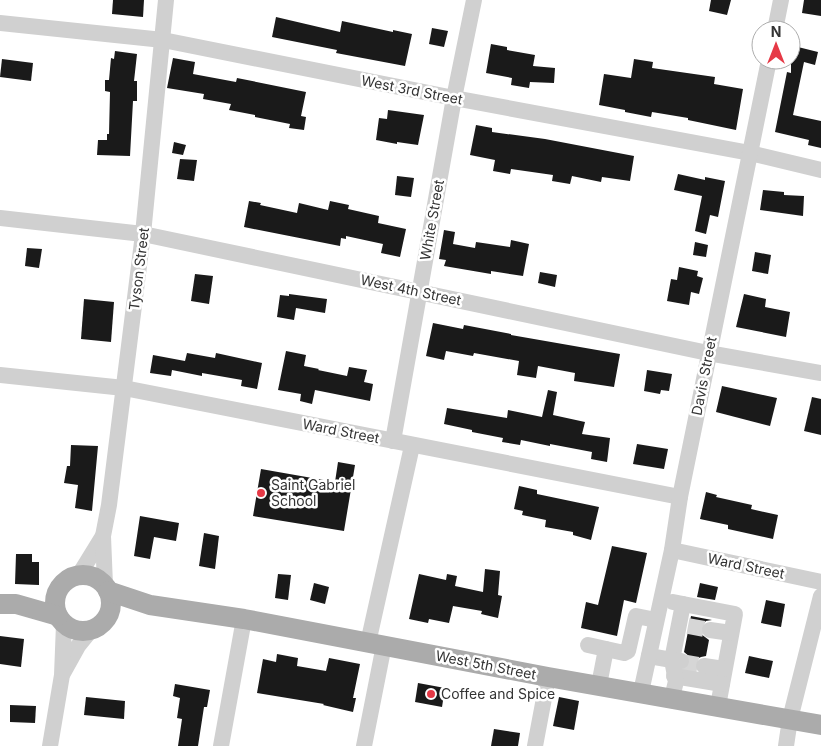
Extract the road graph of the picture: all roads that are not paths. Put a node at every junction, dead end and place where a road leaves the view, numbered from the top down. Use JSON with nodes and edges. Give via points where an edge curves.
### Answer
{"nodes":[{"id":1,"x":166,"y":0,"type":"edge"},
{"id":2,"x":474,"y":0,"type":"edge"},
{"id":3,"x":781,"y":0,"type":"edge"},
{"id":4,"x":777,"y":20,"type":"edge"},
{"id":5,"x":0,"y":23,"type":"edge"},
{"id":6,"x":162,"y":40,"type":"junction"},
{"id":7,"x":767,"y":70,"type":"edge"},
{"id":8,"x":454,"y":98,"type":"junction"},
{"id":9,"x":750,"y":154,"type":"junction"},
{"id":10,"x":821,"y":170,"type":"edge"},
{"id":11,"x":0,"y":218,"type":"edge"},
{"id":12,"x":143,"y":234,"type":"junction"},
{"id":13,"x":419,"y":292,"type":"junction"},
{"id":14,"x":708,"y":353,"type":"junction"},
{"id":15,"x":821,"y":374,"type":"edge"},
{"id":16,"x":0,"y":375,"type":"edge"},
{"id":17,"x":124,"y":388,"type":"junction"},
{"id":18,"x":393,"y":441,"type":"junction"},
{"id":19,"x":412,"y":446,"type":"junction"},
{"id":20,"x":680,"y":497,"type":"junction"},
{"id":21,"x":104,"y":536,"type":"junction"},
{"id":22,"x":672,"y":550,"type":"junction"},
{"id":23,"x":79,"y":575,"type":"junction"},
{"id":24,"x":821,"y":582,"type":"edge"},
{"id":25,"x":107,"y":588,"type":"junction"},
{"id":26,"x":58,"y":590,"type":"junction"},
{"id":27,"x":821,"y":596,"type":"edge"},
{"id":28,"x":678,"y":603,"type":"junction"},
{"id":29,"x":8,"y":604,"type":"edge"},
{"id":30,"x":150,"y":605,"type":"junction"},
{"id":31,"x":108,"y":616,"type":"junction"},
{"id":32,"x":244,"y":619,"type":"junction"},
{"id":33,"x":61,"y":620,"type":"junction"},
{"id":34,"x":656,"y":620,"type":"junction"},
{"id":35,"x":92,"y":630,"type":"junction"},
{"id":36,"x":710,"y":630,"type":"tunnel mouth"},
{"id":37,"x":731,"y":633,"type":"junction"},
{"id":38,"x":376,"y":644,"type":"junction"},
{"id":39,"x":630,"y":644,"type":"junction"},
{"id":40,"x":588,"y":645,"type":"dead end"},
{"id":41,"x":606,"y":649,"type":"junction"},
{"id":42,"x":650,"y":652,"type":"junction"},
{"id":43,"x":676,"y":666,"type":"junction"},
{"id":44,"x":704,"y":666,"type":"tunnel mouth"},
{"id":45,"x":62,"y":675,"type":"junction"},
{"id":46,"x":548,"y":676,"type":"junction"},
{"id":47,"x":723,"y":677,"type":"junction"},
{"id":48,"x":599,"y":685,"type":"junction"},
{"id":49,"x":641,"y":692,"type":"junction"},
{"id":50,"x":672,"y":698,"type":"junction"},
{"id":51,"x":718,"y":706,"type":"junction"},
{"id":52,"x":790,"y":719,"type":"junction"},
{"id":53,"x":821,"y":724,"type":"edge"},
{"id":54,"x":50,"y":746,"type":"edge"},
{"id":55,"x":221,"y":746,"type":"edge"},
{"id":56,"x":364,"y":746,"type":"edge"},
{"id":57,"x":535,"y":746,"type":"edge"},
{"id":58,"x":786,"y":746,"type":"edge"}],
"edges":[{"from":1,"to":6,"type":"street","name":"Tyson Street"},
{"from":2,"to":8,"type":"street","name":"White Street"},
{"from":3,"to":4,"type":"street"},
{"from":5,"to":6,"type":"street","name":"West 3rd Street"},
{"from":6,"to":8,"type":"street","name":"West 3rd Street"},
{"from":6,"to":12,"type":"street","name":"Tyson Street"},
{"from":7,"to":9,"type":"street","name":"Davis Street"},
{"from":8,"to":9,"type":"street","name":"West 3rd Street"},
{"from":8,"to":13,"type":"street","name":"White Street"},
{"from":9,"to":10,"type":"street","name":"West 3rd Street"},
{"from":9,"to":14,"type":"street","name":"Davis Street"},
{"from":11,"to":12,"type":"street","name":"West 4th Street"},
{"from":12,"to":13,"type":"street","name":"West 4th Street"},
{"from":12,"to":17,"type":"street","name":"Tyson Street"},
{"from":13,"to":14,"type":"street","name":"West 4th Street"},
{"from":13,"to":18,"type":"street","name":"White Street"},
{"from":14,"to":15,"type":"street","name":"West 4th Street"},
{"from":14,"to":20,"type":"street","name":"Davis Street"},
{"from":16,"to":17,"type":"street","name":"Ward Street"},
{"from":17,"to":18,"type":"street","name":"Ward Street"},
{"from":17,"to":21,"type":"street","name":"Tyson Street"},
{"from":18,"to":19,"type":"street","name":"Ward Street"},
{"from":19,"to":20,"type":"street","name":"Ward Street"},
{"from":19,"to":38,"type":"street"},
{"from":20,"to":22,"type":"street","name":"Davis Street"},
{"from":21,"to":23,"type":"street","name":"Tyson Street"},
{"from":21,"to":25,"type":"street","name":"Tyson Street"},
{"from":22,"to":24,"type":"street","name":"Ward Street"},
{"from":22,"to":28,"type":"street","name":"Davis Street"},
{"from":23,"to":25,"type":"main road","via":[[96,578]]},
{"from":23,"to":26,"type":"main road","via":[[68,579]]},
{"from":25,"to":30,"type":"main road","name":"West 5th Street"},
{"from":25,"to":31,"type":"main road","via":[[111,602]]},
{"from":26,"to":29,"type":"main road"},
{"from":26,"to":33,"type":"main road","via":[[55,604]]},
{"from":27,"to":52,"type":"street"},
{"from":28,"to":34,"type":"street","name":"Davis Street"},
{"from":28,"to":37,"type":"street","via":[[735,614]]},
{"from":28,"to":43,"type":"street","via":[[684,625]]},
{"from":29,"to":33,"type":"main road"},
{"from":30,"to":31,"type":"main road","name":"West 5th Street"},
{"from":30,"to":32,"type":"main road","name":"West 5th Street"},
{"from":31,"to":35,"type":"main road"},
{"from":32,"to":38,"type":"main road","name":"West 5th Street"},
{"from":32,"to":55,"type":"street"},
{"from":33,"to":35,"type":"main road","via":[[77,630]]},
{"from":33,"to":45,"type":"street"},
{"from":34,"to":39,"type":"street","via":[[636,616]]},
{"from":34,"to":42,"type":"street","name":"Davis Street"},
{"from":35,"to":45,"type":"street","via":[[78,646]]},
{"from":36,"to":37,"type":"street"},
{"from":37,"to":47,"type":"street"},
{"from":38,"to":46,"type":"main road","name":"West 5th Street"},
{"from":38,"to":56,"type":"street"},
{"from":39,"to":41,"type":"street","via":[[624,653]]},
{"from":39,"to":42,"type":"street"},
{"from":40,"to":41,"type":"street"},
{"from":41,"to":48,"type":"street"},
{"from":42,"to":43,"type":"street"},
{"from":42,"to":49,"type":"street","name":"Davis Street"},
{"from":43,"to":47,"type":"street"},
{"from":43,"to":50,"type":"street"},
{"from":44,"to":47,"type":"street"},
{"from":45,"to":54,"type":"street"},
{"from":46,"to":48,"type":"main road","name":"West 5th Street"},
{"from":46,"to":57,"type":"street"},
{"from":47,"to":51,"type":"street"},
{"from":48,"to":49,"type":"main road","name":"West 5th Street"},
{"from":49,"to":50,"type":"main road","name":"West 5th Street"},
{"from":50,"to":51,"type":"main road","name":"West 5th Street"},
{"from":51,"to":52,"type":"main road","name":"West 5th Street"},
{"from":52,"to":53,"type":"main road","name":"West 5th Street"},
{"from":52,"to":58,"type":"street"}]}
